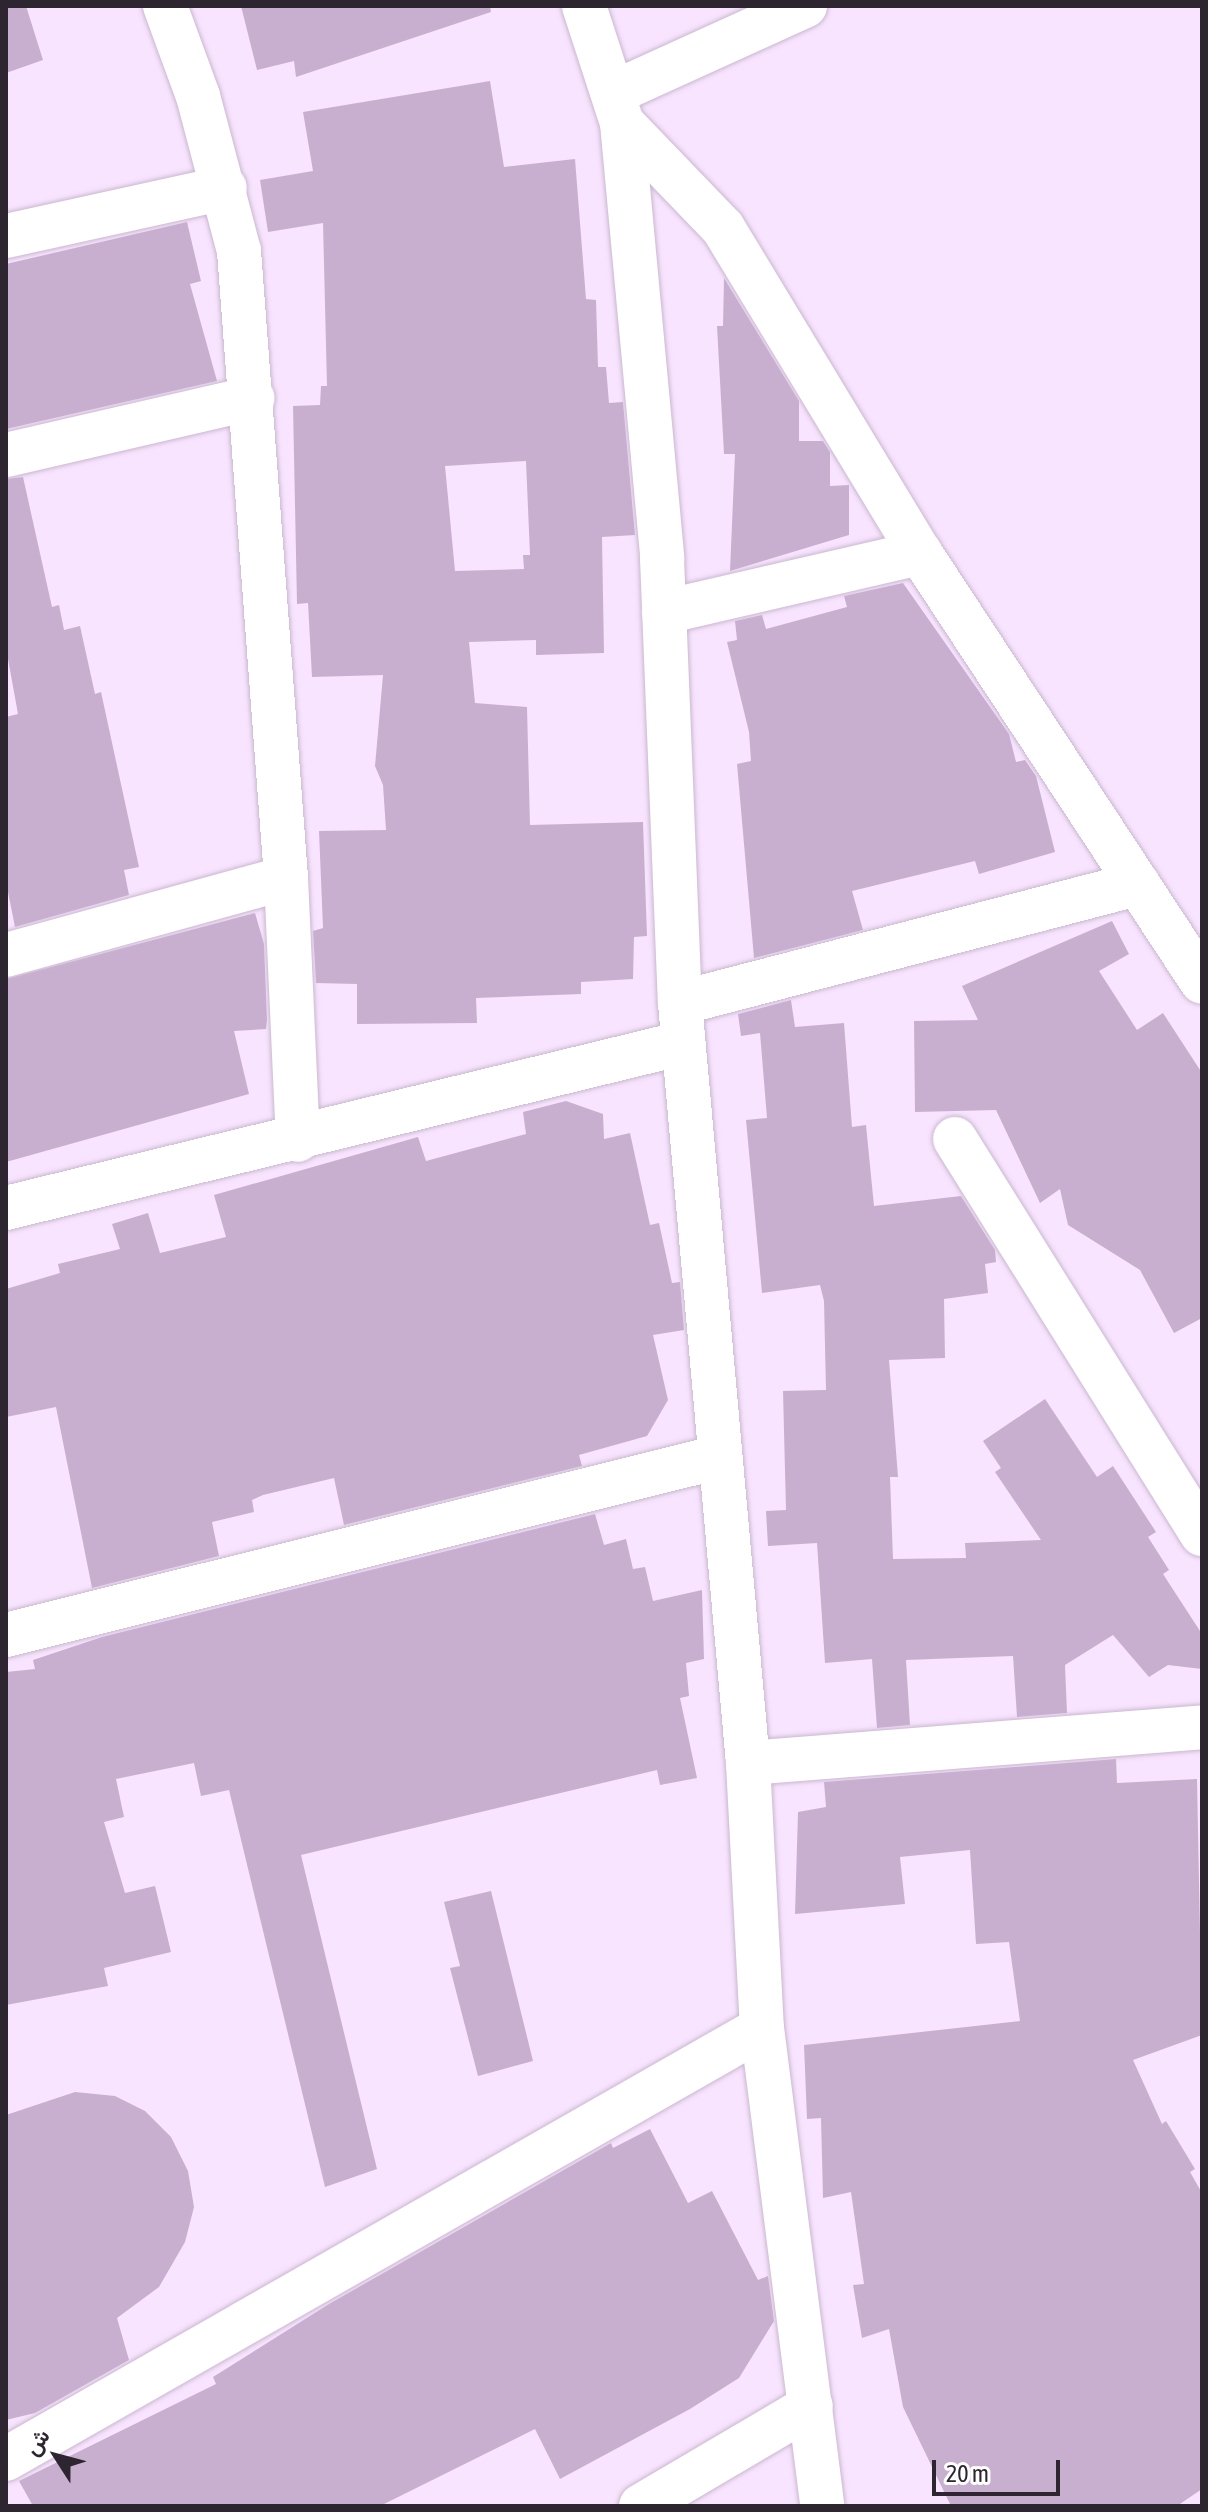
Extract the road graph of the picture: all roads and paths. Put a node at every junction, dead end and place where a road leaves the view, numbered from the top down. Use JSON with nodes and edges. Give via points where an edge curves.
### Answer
{"nodes":[{"id":1,"x":165,"y":6,"type":"edge"},
{"id":2,"x":584,"y":6,"type":"edge"},
{"id":3,"x":805,"y":6,"type":"edge"},
{"id":4,"x":618,"y":108,"type":"junction"},
{"id":5,"x":225,"y":188,"type":"junction"},
{"id":6,"x":6,"y":236,"type":"edge"},
{"id":7,"x":253,"y":398,"type":"junction"},
{"id":8,"x":6,"y":455,"type":"edge"},
{"id":9,"x":920,"y":553,"type":"junction"},
{"id":10,"x":664,"y":612,"type":"junction"},
{"id":11,"x":286,"y":878,"type":"junction"},
{"id":12,"x":1138,"y":884,"type":"junction"},
{"id":13,"x":6,"y":955,"type":"edge"},
{"id":14,"x":1202,"y":982,"type":"edge"},
{"id":15,"x":682,"y":1023,"type":"junction"},
{"id":16,"x":955,"y":1139,"type":"dead end"},
{"id":17,"x":298,"y":1140,"type":"junction"},
{"id":18,"x":6,"y":1208,"type":"edge"},
{"id":19,"x":719,"y":1457,"type":"junction"},
{"id":20,"x":1202,"y":1534,"type":"edge"},
{"id":21,"x":6,"y":1635,"type":"edge"},
{"id":22,"x":1202,"y":1727,"type":"edge"},
{"id":23,"x":748,"y":1763,"type":"junction"},
{"id":24,"x":762,"y":2028,"type":"junction"},
{"id":25,"x":811,"y":2406,"type":"junction"},
{"id":26,"x":6,"y":2459,"type":"edge"},
{"id":27,"x":641,"y":2506,"type":"edge"},
{"id":28,"x":822,"y":2506,"type":"edge"}],
"edges":[{"from":1,"to":5,"type":"street"},
{"from":2,"to":4,"type":"street"},
{"from":3,"to":4,"type":"street"},
{"from":4,"to":9,"type":"street","via":[[723,228]]},
{"from":4,"to":10,"type":"street"},
{"from":5,"to":6,"type":"street"},
{"from":5,"to":7,"type":"street","via":[[239,251]]},
{"from":7,"to":8,"type":"street"},
{"from":7,"to":11,"type":"street"},
{"from":9,"to":10,"type":"street"},
{"from":9,"to":12,"type":"street"},
{"from":10,"to":15,"type":"street"},
{"from":11,"to":13,"type":"street"},
{"from":11,"to":17,"type":"street"},
{"from":12,"to":14,"type":"street"},
{"from":12,"to":15,"type":"street"},
{"from":15,"to":17,"type":"street"},
{"from":15,"to":19,"type":"street"},
{"from":16,"to":20,"type":"street"},
{"from":17,"to":18,"type":"street"},
{"from":19,"to":21,"type":"street"},
{"from":19,"to":23,"type":"street"},
{"from":22,"to":23,"type":"street"},
{"from":23,"to":24,"type":"street"},
{"from":24,"to":25,"type":"street"},
{"from":24,"to":26,"type":"street"},
{"from":25,"to":27,"type":"street"},
{"from":25,"to":28,"type":"street"}]}
